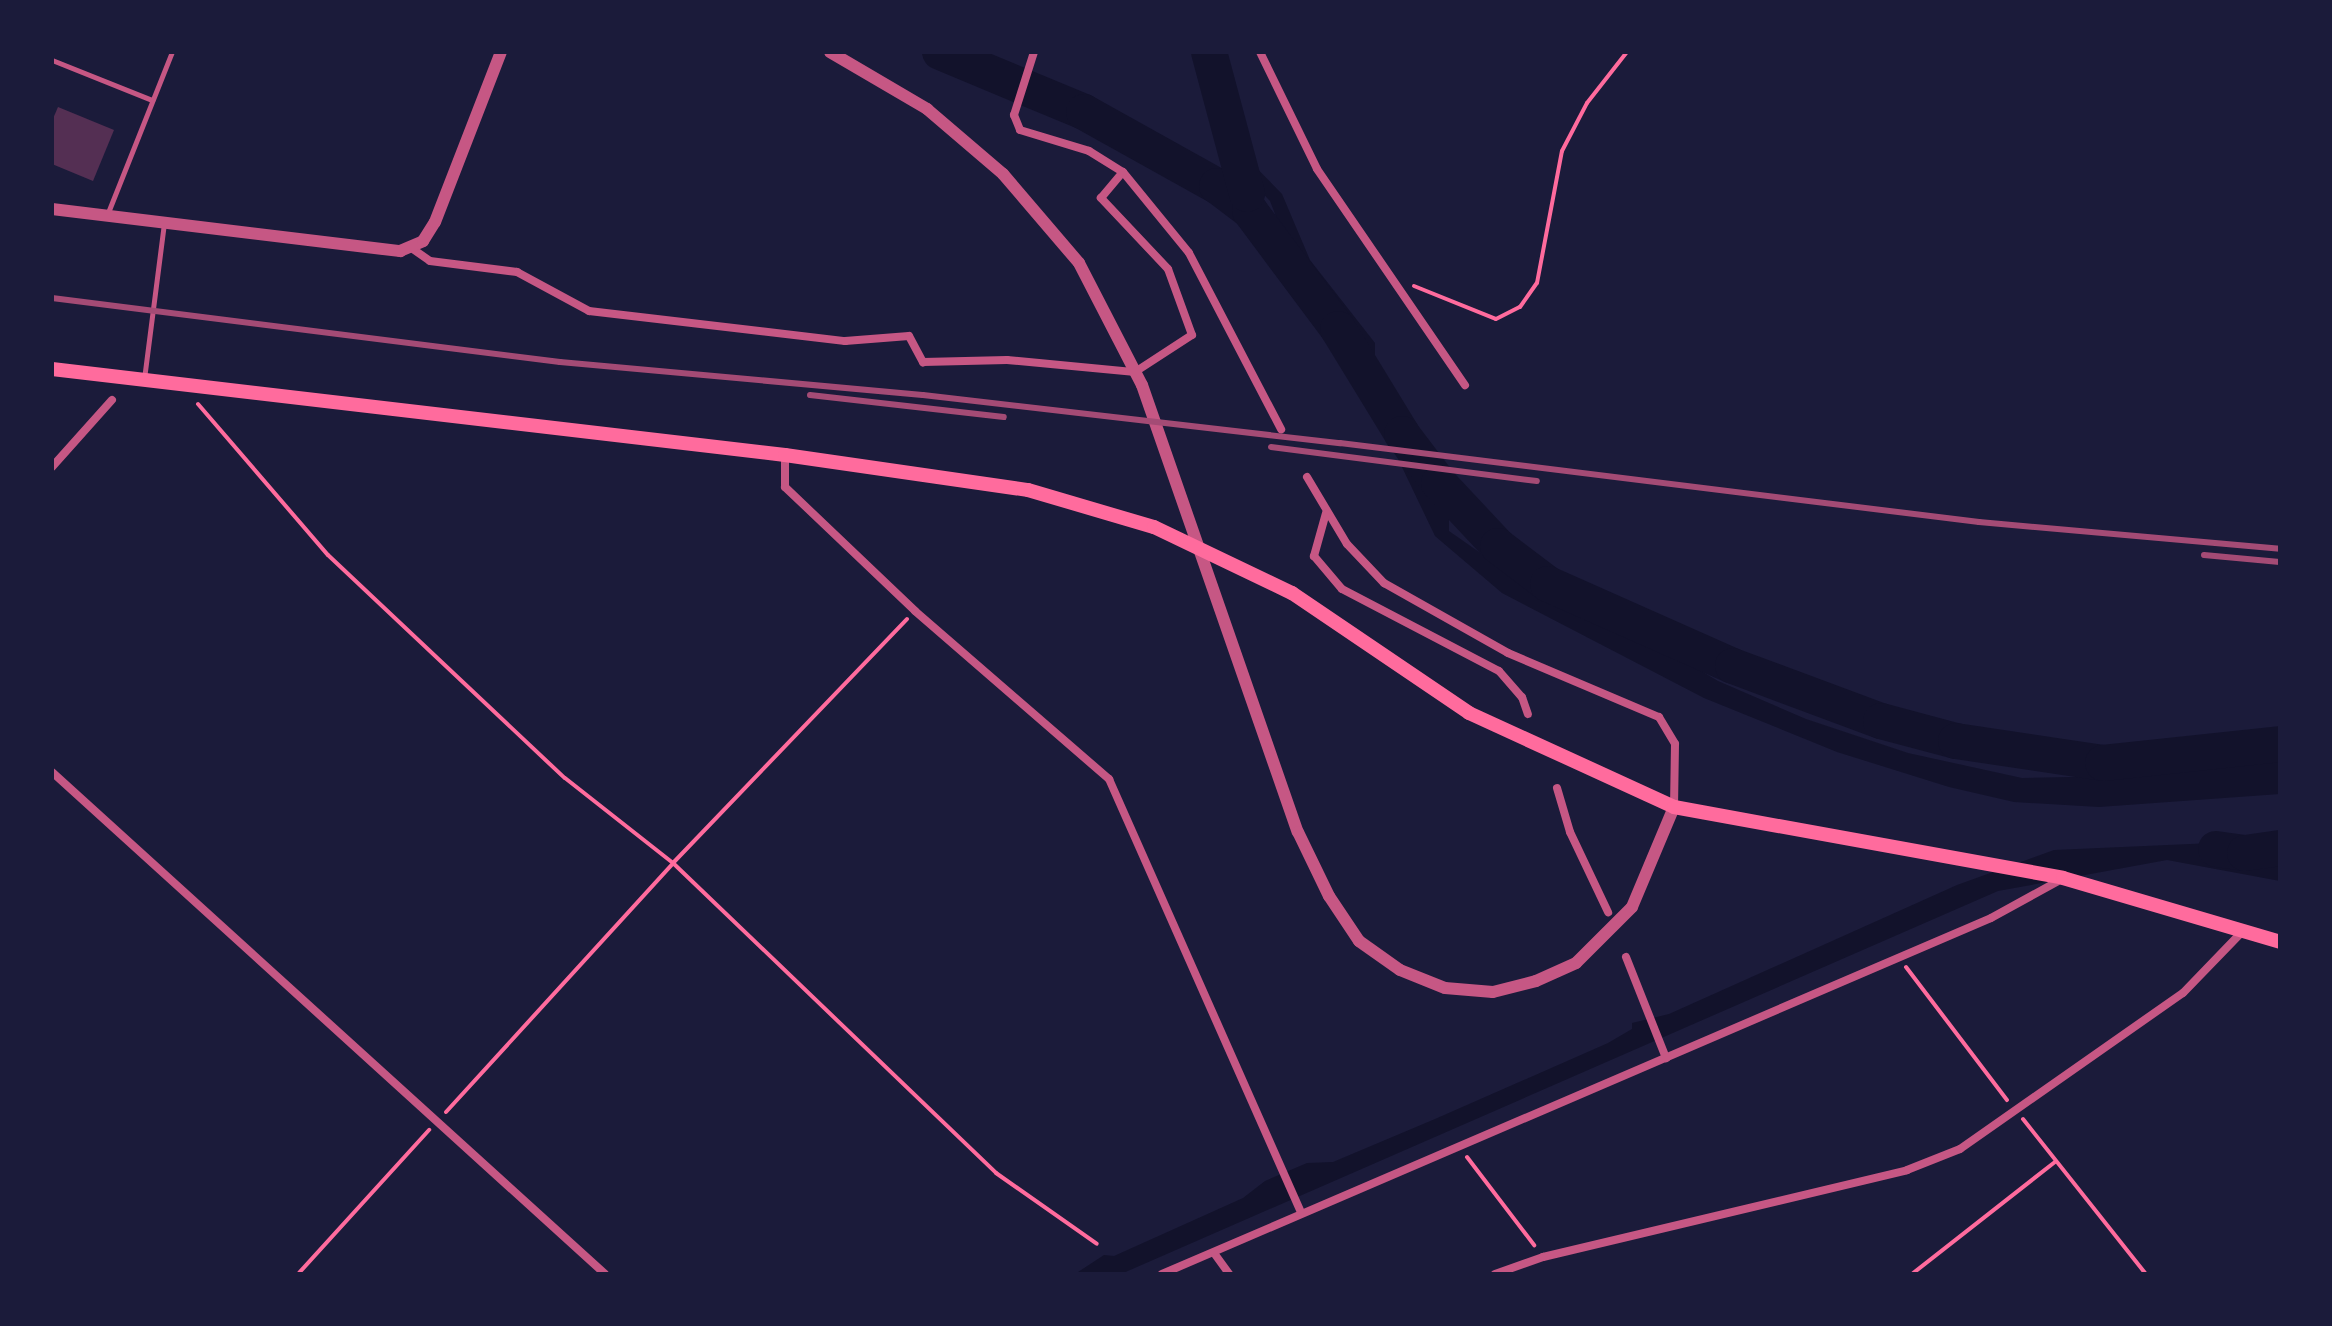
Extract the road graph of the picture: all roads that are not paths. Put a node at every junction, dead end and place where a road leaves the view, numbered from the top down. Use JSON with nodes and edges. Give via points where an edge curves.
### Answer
{"nodes":[{"id":1,"x":172,"y":52,"type":"edge"},
{"id":2,"x":501,"y":52,"type":"edge"},
{"id":3,"x":830,"y":52,"type":"edge"},
{"id":4,"x":1034,"y":52,"type":"edge"},
{"id":5,"x":1260,"y":52,"type":"edge"},
{"id":6,"x":52,"y":60,"type":"edge"},
{"id":7,"x":152,"y":100,"type":"junction"},
{"id":8,"x":1123,"y":172,"type":"junction"},
{"id":9,"x":52,"y":209,"type":"edge"},
{"id":10,"x":107,"y":216,"type":"junction"},
{"id":11,"x":164,"y":223,"type":"junction"},
{"id":12,"x":410,"y":247,"type":"junction"},
{"id":13,"x":52,"y":369,"type":"edge"},
{"id":14,"x":1135,"y":372,"type":"junction"},
{"id":15,"x":144,"y":380,"type":"junction"},
{"id":16,"x":1465,"y":385,"type":"dead end"},
{"id":17,"x":112,"y":400,"type":"dead end"},
{"id":18,"x":1281,"y":429,"type":"dead end"},
{"id":19,"x":785,"y":455,"type":"junction"},
{"id":20,"x":52,"y":467,"type":"edge"},
{"id":21,"x":1307,"y":477,"type":"dead end"},
{"id":22,"x":1326,"y":513,"type":"junction"},
{"id":23,"x":1528,"y":714,"type":"dead end"},
{"id":24,"x":52,"y":772,"type":"edge"},
{"id":25,"x":1557,"y":788,"type":"dead end"},
{"id":26,"x":1674,"y":807,"type":"junction"},
{"id":27,"x":2063,"y":878,"type":"junction"},
{"id":28,"x":1608,"y":912,"type":"dead end"},
{"id":29,"x":2242,"y":932,"type":"junction"},
{"id":30,"x":2280,"y":942,"type":"edge"},
{"id":31,"x":1626,"y":957,"type":"dead end"},
{"id":32,"x":1666,"y":1058,"type":"junction"},
{"id":33,"x":1299,"y":1208,"type":"junction"},
{"id":34,"x":1214,"y":1253,"type":"junction"},
{"id":35,"x":605,"y":1274,"type":"edge"},
{"id":36,"x":1162,"y":1274,"type":"edge"},
{"id":37,"x":1229,"y":1274,"type":"edge"},
{"id":38,"x":1495,"y":1274,"type":"edge"}],
"edges":[{"from":1,"to":7,"type":"lane"},
{"from":2,"to":12,"type":"street","via":[[435,222],[423,241]]},
{"from":3,"to":14,"type":"street","via":[[927,109],[1003,174],[1079,263]]},
{"from":4,"to":8,"type":"street","via":[[1014,115],[1020,130],[1089,151]]},
{"from":5,"to":16,"type":"street","via":[[1317,169]]},
{"from":6,"to":7,"type":"lane"},
{"from":7,"to":10,"type":"lane"},
{"from":8,"to":14,"type":"street","via":[[1101,198],[1168,269],[1192,335]]},
{"from":8,"to":18,"type":"street","via":[[1189,253]]},
{"from":9,"to":10,"type":"street"},
{"from":10,"to":11,"type":"street"},
{"from":11,"to":12,"type":"street","via":[[342,246],[400,251]]},
{"from":11,"to":15,"type":"lane"},
{"from":12,"to":14,"type":"street","via":[[430,261],[517,272],[589,311],[845,341],[909,336],[923,362],[1007,360]]},
{"from":13,"to":15,"type":"main road"},
{"from":14,"to":26,"type":"street","via":[[1298,832],[1329,896],[1359,941],[1400,970],[1445,988],[1493,992],[1536,981],[1576,963],[1632,907]]},
{"from":15,"to":19,"type":"main road"},
{"from":17,"to":20,"type":"street"},
{"from":19,"to":26,"type":"main road","via":[[1028,490],[1154,527],[1292,593],[1469,713]]},
{"from":19,"to":33,"type":"street","via":[[785,487],[915,611],[1109,779]]},
{"from":21,"to":22,"type":"street"},
{"from":22,"to":23,"type":"street","via":[[1314,556],[1342,589],[1499,671],[1512,683]]},
{"from":22,"to":26,"type":"street","via":[[1384,583],[1521,659],[1659,717],[1675,744]]},
{"from":24,"to":35,"type":"street"},
{"from":25,"to":28,"type":"street","via":[[1570,832]]},
{"from":26,"to":27,"type":"main road"},
{"from":27,"to":29,"type":"main road"},
{"from":27,"to":32,"type":"street","via":[[1991,918]]},
{"from":29,"to":30,"type":"main road"},
{"from":29,"to":38,"type":"street","via":[[2183,993],[1960,1149],[1907,1170],[1543,1257]]},
{"from":31,"to":32,"type":"street"},
{"from":32,"to":33,"type":"street"},
{"from":33,"to":34,"type":"street"},
{"from":34,"to":36,"type":"street"},
{"from":34,"to":37,"type":"street"}]}
